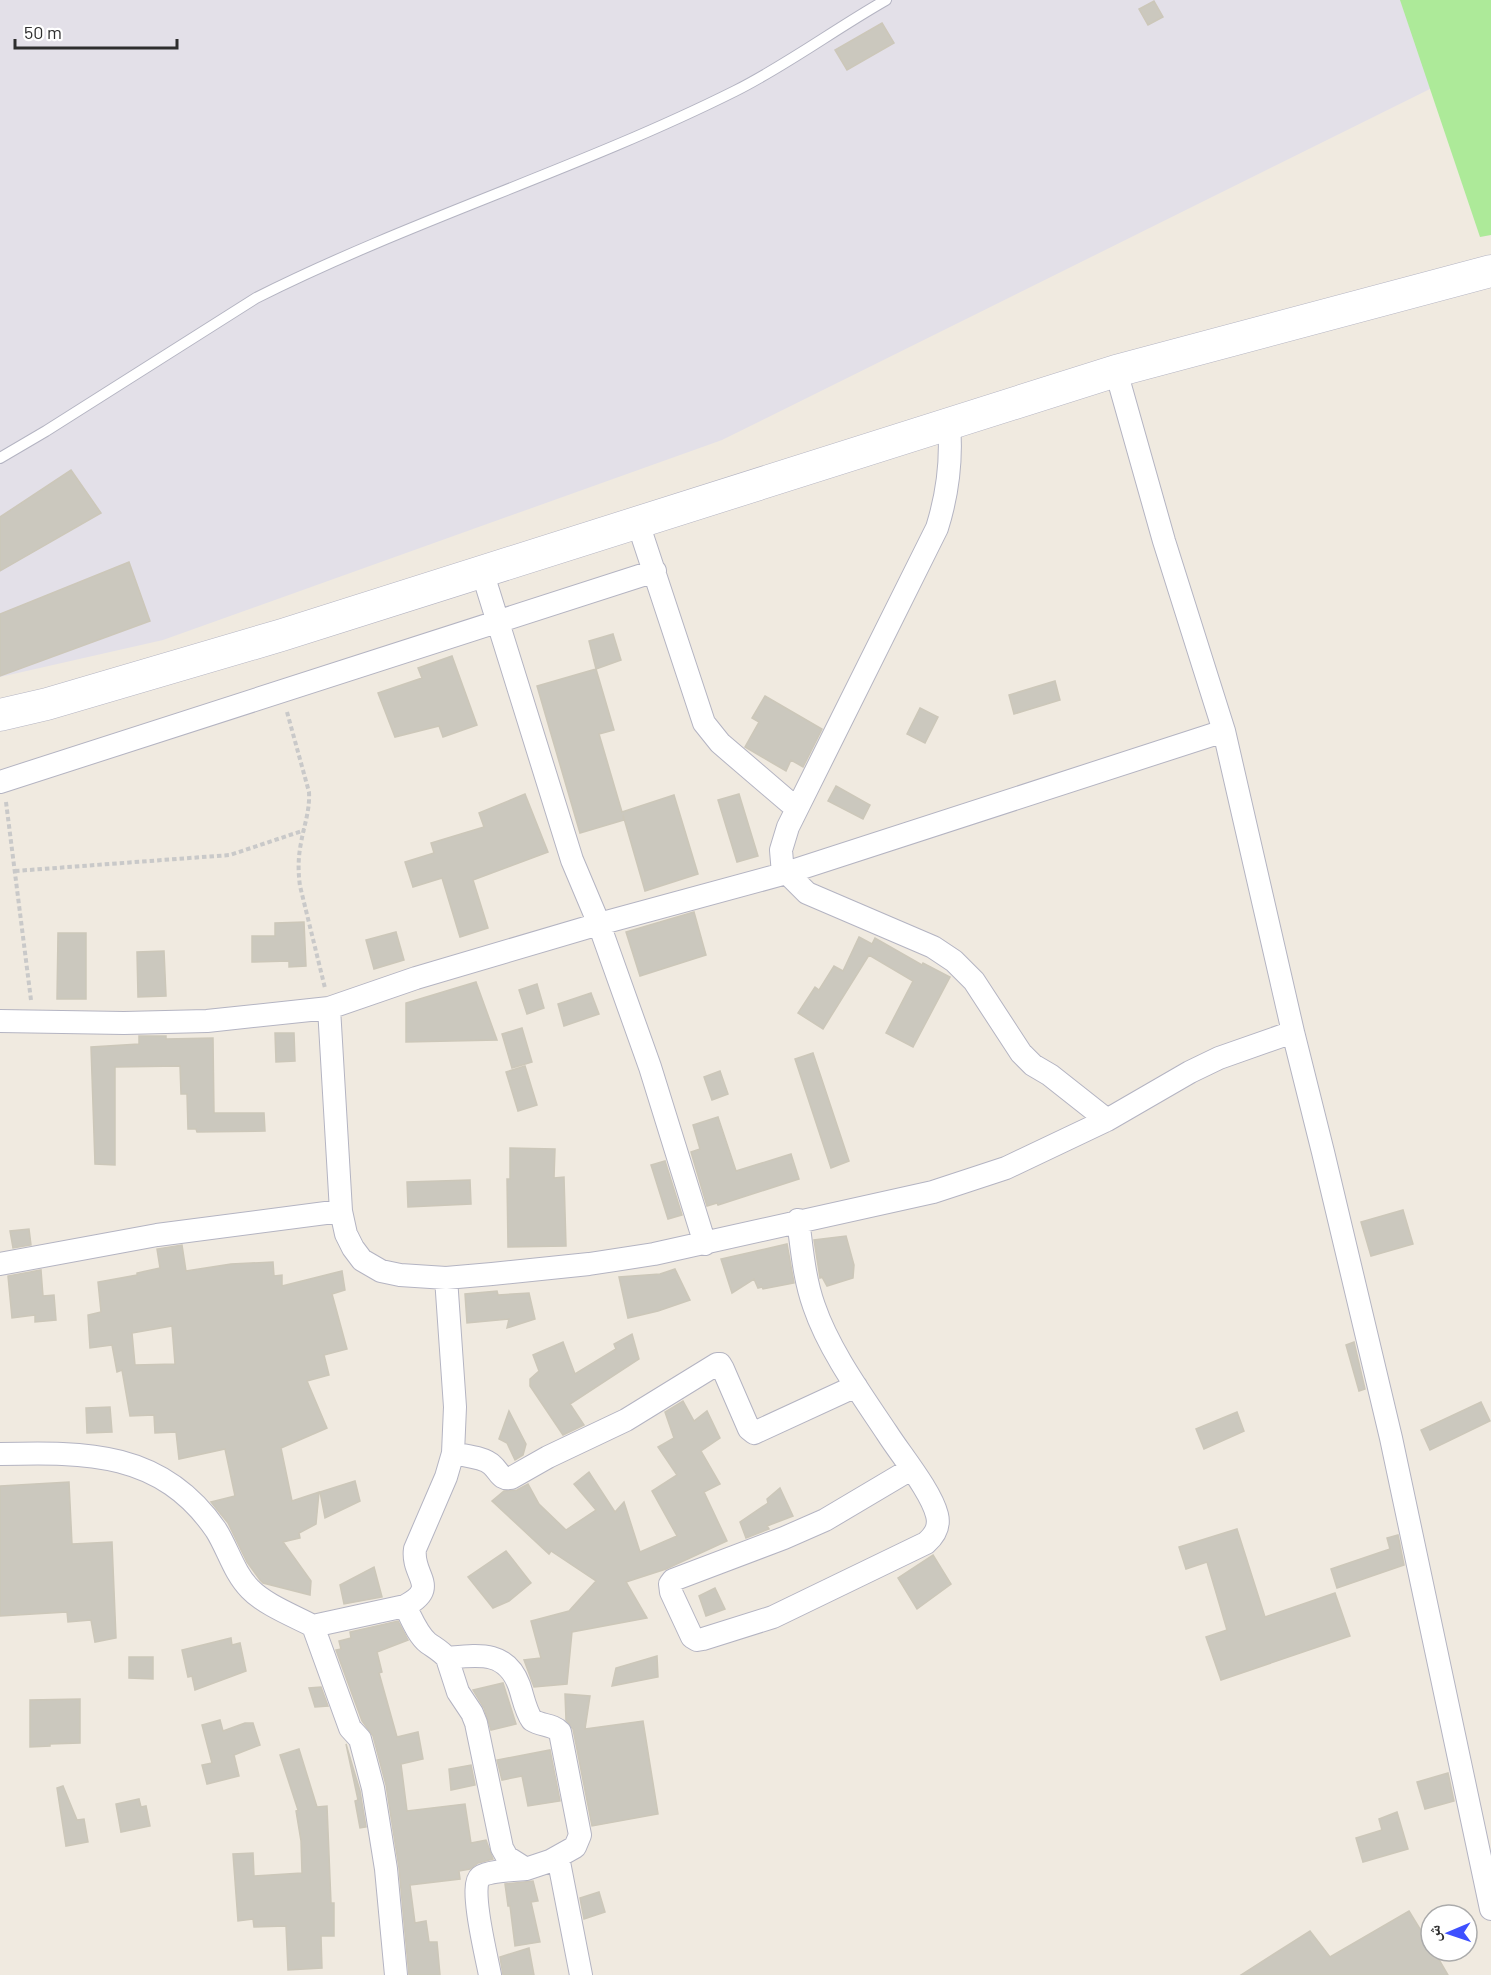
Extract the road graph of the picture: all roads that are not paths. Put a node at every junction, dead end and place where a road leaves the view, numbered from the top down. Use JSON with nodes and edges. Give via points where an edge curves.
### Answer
{"nodes":[{"id":1,"x":886,"y":0,"type":"edge"},
{"id":2,"x":1491,"y":271,"type":"edge"},
{"id":3,"x":1116,"y":371,"type":"junction"},
{"id":4,"x":949,"y":425,"type":"junction"},
{"id":5,"x":0,"y":458,"type":"edge"},
{"id":6,"x":638,"y":523,"type":"junction"},
{"id":7,"x":482,"y":571,"type":"junction"},
{"id":8,"x":655,"y":571,"type":"junction"},
{"id":9,"x":498,"y":621,"type":"junction"},
{"id":10,"x":0,"y":715,"type":"edge"},
{"id":11,"x":1224,"y":730,"type":"junction"},
{"id":12,"x":2,"y":781,"type":"edge"},
{"id":13,"x":797,"y":809,"type":"junction"},
{"id":14,"x":783,"y":874,"type":"junction"},
{"id":15,"x":599,"y":924,"type":"junction"},
{"id":16,"x":329,"y":1008,"type":"junction"},
{"id":17,"x":0,"y":1022,"type":"edge"},
{"id":18,"x":1293,"y":1032,"type":"junction"},
{"id":19,"x":1107,"y":1120,"type":"junction"},
{"id":20,"x":341,"y":1211,"type":"junction"},
{"id":21,"x":798,"y":1220,"type":"junction"},
{"id":22,"x":705,"y":1244,"type":"junction"},
{"id":23,"x":0,"y":1264,"type":"edge"},
{"id":24,"x":446,"y":1278,"type":"junction"},
{"id":25,"x":856,"y":1386,"type":"junction"},
{"id":26,"x":453,"y":1453,"type":"junction"},
{"id":27,"x":0,"y":1454,"type":"edge"},
{"id":28,"x":911,"y":1469,"type":"junction"},
{"id":29,"x":405,"y":1606,"type":"junction"},
{"id":30,"x":313,"y":1626,"type":"junction"},
{"id":31,"x":447,"y":1658,"type":"junction"},
{"id":32,"x":550,"y":1861,"type":"junction"},
{"id":33,"x":526,"y":1869,"type":"junction"},
{"id":34,"x":1491,"y":1909,"type":"edge"},
{"id":35,"x":396,"y":1975,"type":"edge"},
{"id":36,"x":490,"y":1975,"type":"edge"},
{"id":37,"x":581,"y":1975,"type":"edge"}],
"edges":[{"from":1,"to":5,"type":"lane","via":[[737,90],[256,298]]},
{"from":2,"to":3,"type":"street"},
{"from":3,"to":4,"type":"street"},
{"from":3,"to":11,"type":"street","via":[[1164,541]]},
{"from":4,"to":6,"type":"street"},
{"from":4,"to":13,"type":"street","via":[[949,476],[937,528]]},
{"from":6,"to":7,"type":"street"},
{"from":6,"to":8,"type":"street"},
{"from":7,"to":9,"type":"street"},
{"from":7,"to":10,"type":"street","via":[[271,638]]},
{"from":8,"to":9,"type":"street"},
{"from":8,"to":13,"type":"street","via":[[704,723],[720,743]]},
{"from":9,"to":12,"type":"street"},
{"from":9,"to":15,"type":"street","via":[[572,860]]},
{"from":11,"to":14,"type":"street"},
{"from":11,"to":18,"type":"street"},
{"from":13,"to":14,"type":"street","via":[[783,838]]},
{"from":14,"to":15,"type":"street"},
{"from":14,"to":19,"type":"street","via":[[788,874],[807,893],[933,947],[954,962],[974,981],[1021,1053]]},
{"from":15,"to":16,"type":"street"},
{"from":15,"to":22,"type":"street","via":[[650,1067]]},
{"from":16,"to":17,"type":"street","via":[[207,1020]]},
{"from":16,"to":20,"type":"street"},
{"from":18,"to":19,"type":"street","via":[[1219,1058]]},
{"from":18,"to":34,"type":"street","via":[[1391,1438]]},
{"from":19,"to":21,"type":"street","via":[[1006,1168],[933,1192]]},
{"from":20,"to":23,"type":"street","via":[[157,1235]]},
{"from":20,"to":24,"type":"street","via":[[346,1234],[362,1260],[381,1271]]},
{"from":21,"to":22,"type":"street"},
{"from":21,"to":25,"type":"street","via":[[814,1307]]},
{"from":22,"to":24,"type":"street","via":[[589,1264]]},
{"from":24,"to":26,"type":"street","via":[[455,1407]]},
{"from":25,"to":26,"type":"street","via":[[754,1433],[717,1364],[626,1420],[548,1456],[512,1478],[501,1477],[491,1463]]},
{"from":25,"to":28,"type":"street"},
{"from":26,"to":29,"type":"street","via":[[415,1549],[423,1590]]},
{"from":27,"to":30,"type":"street","via":[[62,1453],[108,1458],[160,1477],[183,1491],[216,1530],[250,1590]]},
{"from":28,"to":28,"type":"street","via":[[938,1517],[938,1527],[926,1543],[773,1617],[703,1639],[692,1637],[671,1592],[673,1580],[825,1520]]},
{"from":29,"to":30,"type":"street"},
{"from":29,"to":31,"type":"street","via":[[420,1634]]},
{"from":30,"to":35,"type":"street","via":[[350,1728],[360,1739],[373,1788],[386,1869]]},
{"from":31,"to":32,"type":"street","via":[[478,1655],[504,1662],[518,1683],[532,1720],[560,1731],[580,1835],[575,1847]]},
{"from":31,"to":33,"type":"street","via":[[458,1692],[476,1723],[502,1848],[507,1857]]},
{"from":32,"to":33,"type":"street"},
{"from":32,"to":37,"type":"street","via":[[559,1862]]},
{"from":33,"to":36,"type":"street","via":[[486,1874],[476,1882]]}]}
